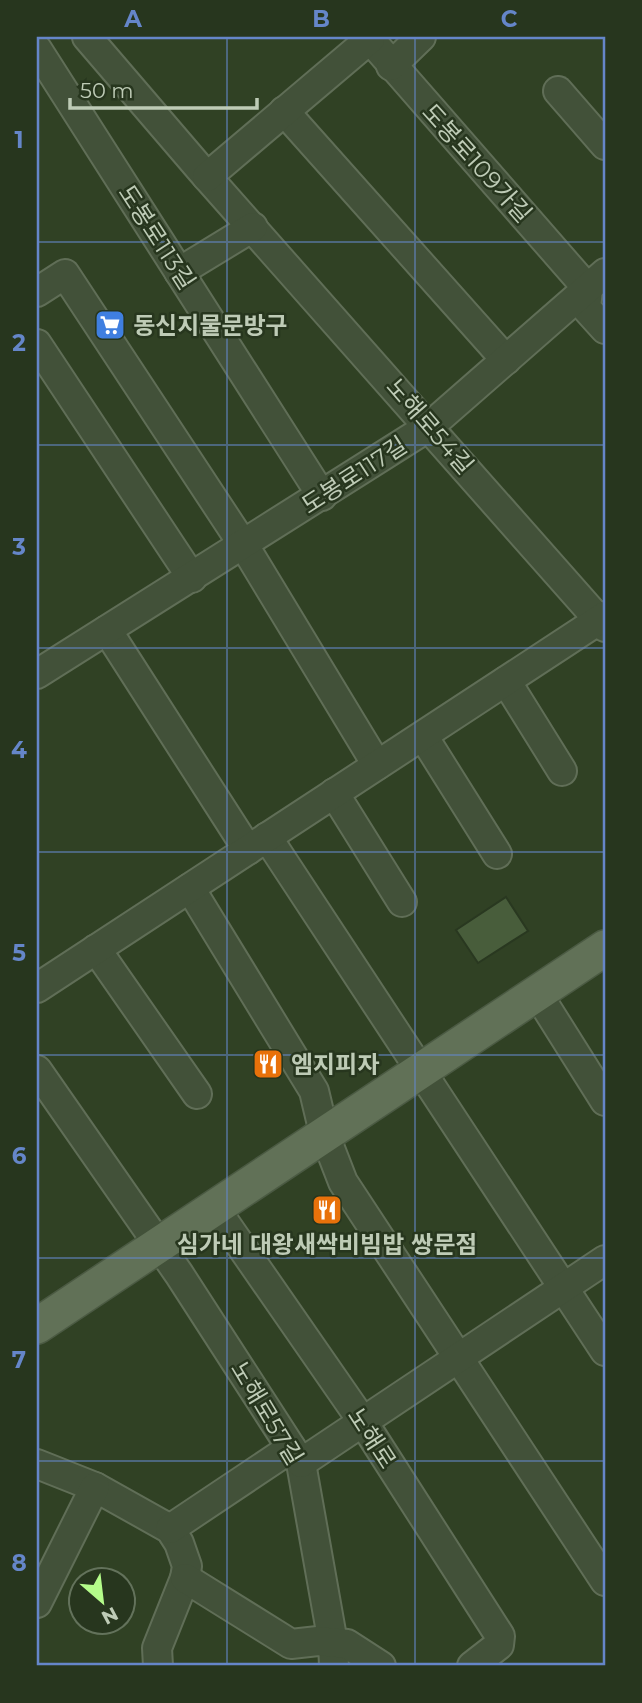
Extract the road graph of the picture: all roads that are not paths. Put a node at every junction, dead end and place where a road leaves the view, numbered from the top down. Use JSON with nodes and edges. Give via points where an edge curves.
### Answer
{"nodes":[{"id":1,"x":49,"y":37,"type":"edge"},
{"id":2,"x":87,"y":37,"type":"edge"},
{"id":3,"x":421,"y":37,"type":"edge"},
{"id":4,"x":369,"y":38,"type":"edge"},
{"id":5,"x":37,"y":47,"type":"edge"},
{"id":6,"x":391,"y":66,"type":"junction"},
{"id":7,"x":558,"y":91,"type":"dead end"},
{"id":8,"x":284,"y":111,"type":"junction"},
{"id":9,"x":605,"y":145,"type":"edge"},
{"id":10,"x":207,"y":177,"type":"junction"},
{"id":11,"x":253,"y":227,"type":"junction"},
{"id":12,"x":179,"y":272,"type":"junction"},
{"id":13,"x":597,"y":281,"type":"edge"},
{"id":14,"x":37,"y":292,"type":"edge"},
{"id":15,"x":605,"y":329,"type":"edge"},
{"id":16,"x":37,"y":344,"type":"edge"},
{"id":17,"x":506,"y":360,"type":"junction"},
{"id":18,"x":430,"y":426,"type":"junction"},
{"id":19,"x":322,"y":496,"type":"junction"},
{"id":20,"x":244,"y":546,"type":"junction"},
{"id":21,"x":192,"y":578,"type":"junction"},
{"id":22,"x":603,"y":621,"type":"edge"},
{"id":23,"x":107,"y":631,"type":"junction"},
{"id":24,"x":37,"y":674,"type":"edge"},
{"id":25,"x":506,"y":681,"type":"junction"},
{"id":26,"x":423,"y":736,"type":"junction"},
{"id":27,"x":377,"y":765,"type":"junction"},
{"id":28,"x":562,"y":771,"type":"dead end"},
{"id":29,"x":334,"y":793,"type":"junction"},
{"id":30,"x":258,"y":844,"type":"junction"},
{"id":31,"x":497,"y":854,"type":"dead end"},
{"id":32,"x":190,"y":888,"type":"junction"},
{"id":33,"x":402,"y":902,"type":"dead end"},
{"id":34,"x":605,"y":948,"type":"edge"},
{"id":35,"x":96,"y":949,"type":"junction"},
{"id":36,"x":37,"y":988,"type":"edge"},
{"id":37,"x":537,"y":993,"type":"junction"},
{"id":38,"x":37,"y":1070,"type":"edge"},
{"id":39,"x":419,"y":1071,"type":"junction"},
{"id":40,"x":197,"y":1094,"type":"dead end"},
{"id":41,"x":605,"y":1101,"type":"edge"},
{"id":42,"x":324,"y":1133,"type":"junction"},
{"id":43,"x":214,"y":1207,"type":"junction"},
{"id":44,"x":158,"y":1245,"type":"junction"},
{"id":45,"x":605,"y":1260,"type":"edge"},
{"id":46,"x":564,"y":1289,"type":"junction"},
{"id":47,"x":37,"y":1326,"type":"edge"},
{"id":48,"x":605,"y":1351,"type":"edge"},
{"id":49,"x":457,"y":1358,"type":"junction"},
{"id":50,"x":363,"y":1422,"type":"junction"},
{"id":51,"x":296,"y":1456,"type":"junction"},
{"id":52,"x":37,"y":1464,"type":"edge"},
{"id":53,"x":95,"y":1488,"type":"junction"},
{"id":54,"x":170,"y":1529,"type":"junction"},
{"id":55,"x":185,"y":1578,"type":"junction"},
{"id":56,"x":605,"y":1581,"type":"edge"},
{"id":57,"x":37,"y":1603,"type":"edge"},
{"id":58,"x":334,"y":1654,"type":"edge"},
{"id":59,"x":158,"y":1666,"type":"edge"},
{"id":60,"x":381,"y":1666,"type":"edge"},
{"id":61,"x":472,"y":1666,"type":"edge"}],
"edges":[{"from":1,"to":5,"type":"street","name":"도봉로113길"},
{"from":2,"to":10,"type":"street","name":"노해로54길"},
{"from":3,"to":6,"type":"street"},
{"from":4,"to":6,"type":"street","name":"도봉로109가길"},
{"from":4,"to":8,"type":"street"},
{"from":5,"to":12,"type":"street","name":"도봉로113길"},
{"from":6,"to":13,"type":"street","name":"도봉로109가길"},
{"from":7,"to":9,"type":"street"},
{"from":8,"to":10,"type":"street"},
{"from":8,"to":17,"type":"street"},
{"from":10,"to":11,"type":"street","name":"노해로54길"},
{"from":11,"to":12,"type":"street"},
{"from":11,"to":18,"type":"street","name":"노해로54길"},
{"from":12,"to":19,"type":"street","name":"도봉로113길"},
{"from":13,"to":15,"type":"street","via":[[586,308]]},
{"from":13,"to":17,"type":"street","name":"도봉로117길"},
{"from":14,"to":20,"type":"street","via":[[65,275]]},
{"from":16,"to":21,"type":"street"},
{"from":17,"to":18,"type":"street","name":"도봉로117길"},
{"from":18,"to":19,"type":"street","name":"도봉로117길"},
{"from":18,"to":22,"type":"street","name":"노해로54길"},
{"from":19,"to":20,"type":"street","name":"도봉로117길"},
{"from":20,"to":21,"type":"street","name":"도봉로117길"},
{"from":20,"to":27,"type":"street"},
{"from":21,"to":23,"type":"street","name":"도봉로117길"},
{"from":22,"to":25,"type":"street"},
{"from":23,"to":24,"type":"street","name":"도봉로117길"},
{"from":23,"to":30,"type":"street"},
{"from":25,"to":26,"type":"street"},
{"from":25,"to":28,"type":"street"},
{"from":26,"to":27,"type":"street"},
{"from":26,"to":31,"type":"street"},
{"from":27,"to":29,"type":"street"},
{"from":29,"to":30,"type":"street"},
{"from":29,"to":33,"type":"street"},
{"from":30,"to":32,"type":"street"},
{"from":30,"to":39,"type":"street"},
{"from":32,"to":35,"type":"street"},
{"from":32,"to":42,"type":"street","via":[[313,1091]]},
{"from":34,"to":37,"type":"main road"},
{"from":35,"to":36,"type":"street"},
{"from":35,"to":40,"type":"street"},
{"from":37,"to":39,"type":"main road"},
{"from":37,"to":41,"type":"street"},
{"from":38,"to":44,"type":"street"},
{"from":39,"to":42,"type":"main road"},
{"from":39,"to":46,"type":"street"},
{"from":42,"to":43,"type":"main road"},
{"from":42,"to":49,"type":"street","via":[[343,1182]]},
{"from":43,"to":44,"type":"main road"},
{"from":43,"to":50,"type":"street","name":"노해로"},
{"from":44,"to":47,"type":"main road"},
{"from":44,"to":51,"type":"street","name":"노해로57길"},
{"from":45,"to":46,"type":"street"},
{"from":46,"to":48,"type":"street"},
{"from":46,"to":49,"type":"street"},
{"from":49,"to":50,"type":"street"},
{"from":49,"to":56,"type":"street"},
{"from":50,"to":51,"type":"street"},
{"from":50,"to":61,"type":"street","name":"노해로","via":[[500,1636],[499,1645]]},
{"from":51,"to":54,"type":"street"},
{"from":51,"to":58,"type":"street","name":"노해로57길"},
{"from":52,"to":53,"type":"street"},
{"from":53,"to":54,"type":"street"},
{"from":53,"to":57,"type":"street"},
{"from":54,"to":55,"type":"street","via":[[184,1552]]},
{"from":55,"to":58,"type":"street","via":[[291,1644]]},
{"from":55,"to":59,"type":"street","via":[[157,1648]]},
{"from":58,"to":60,"type":"street","via":[[347,1644]]}]}
